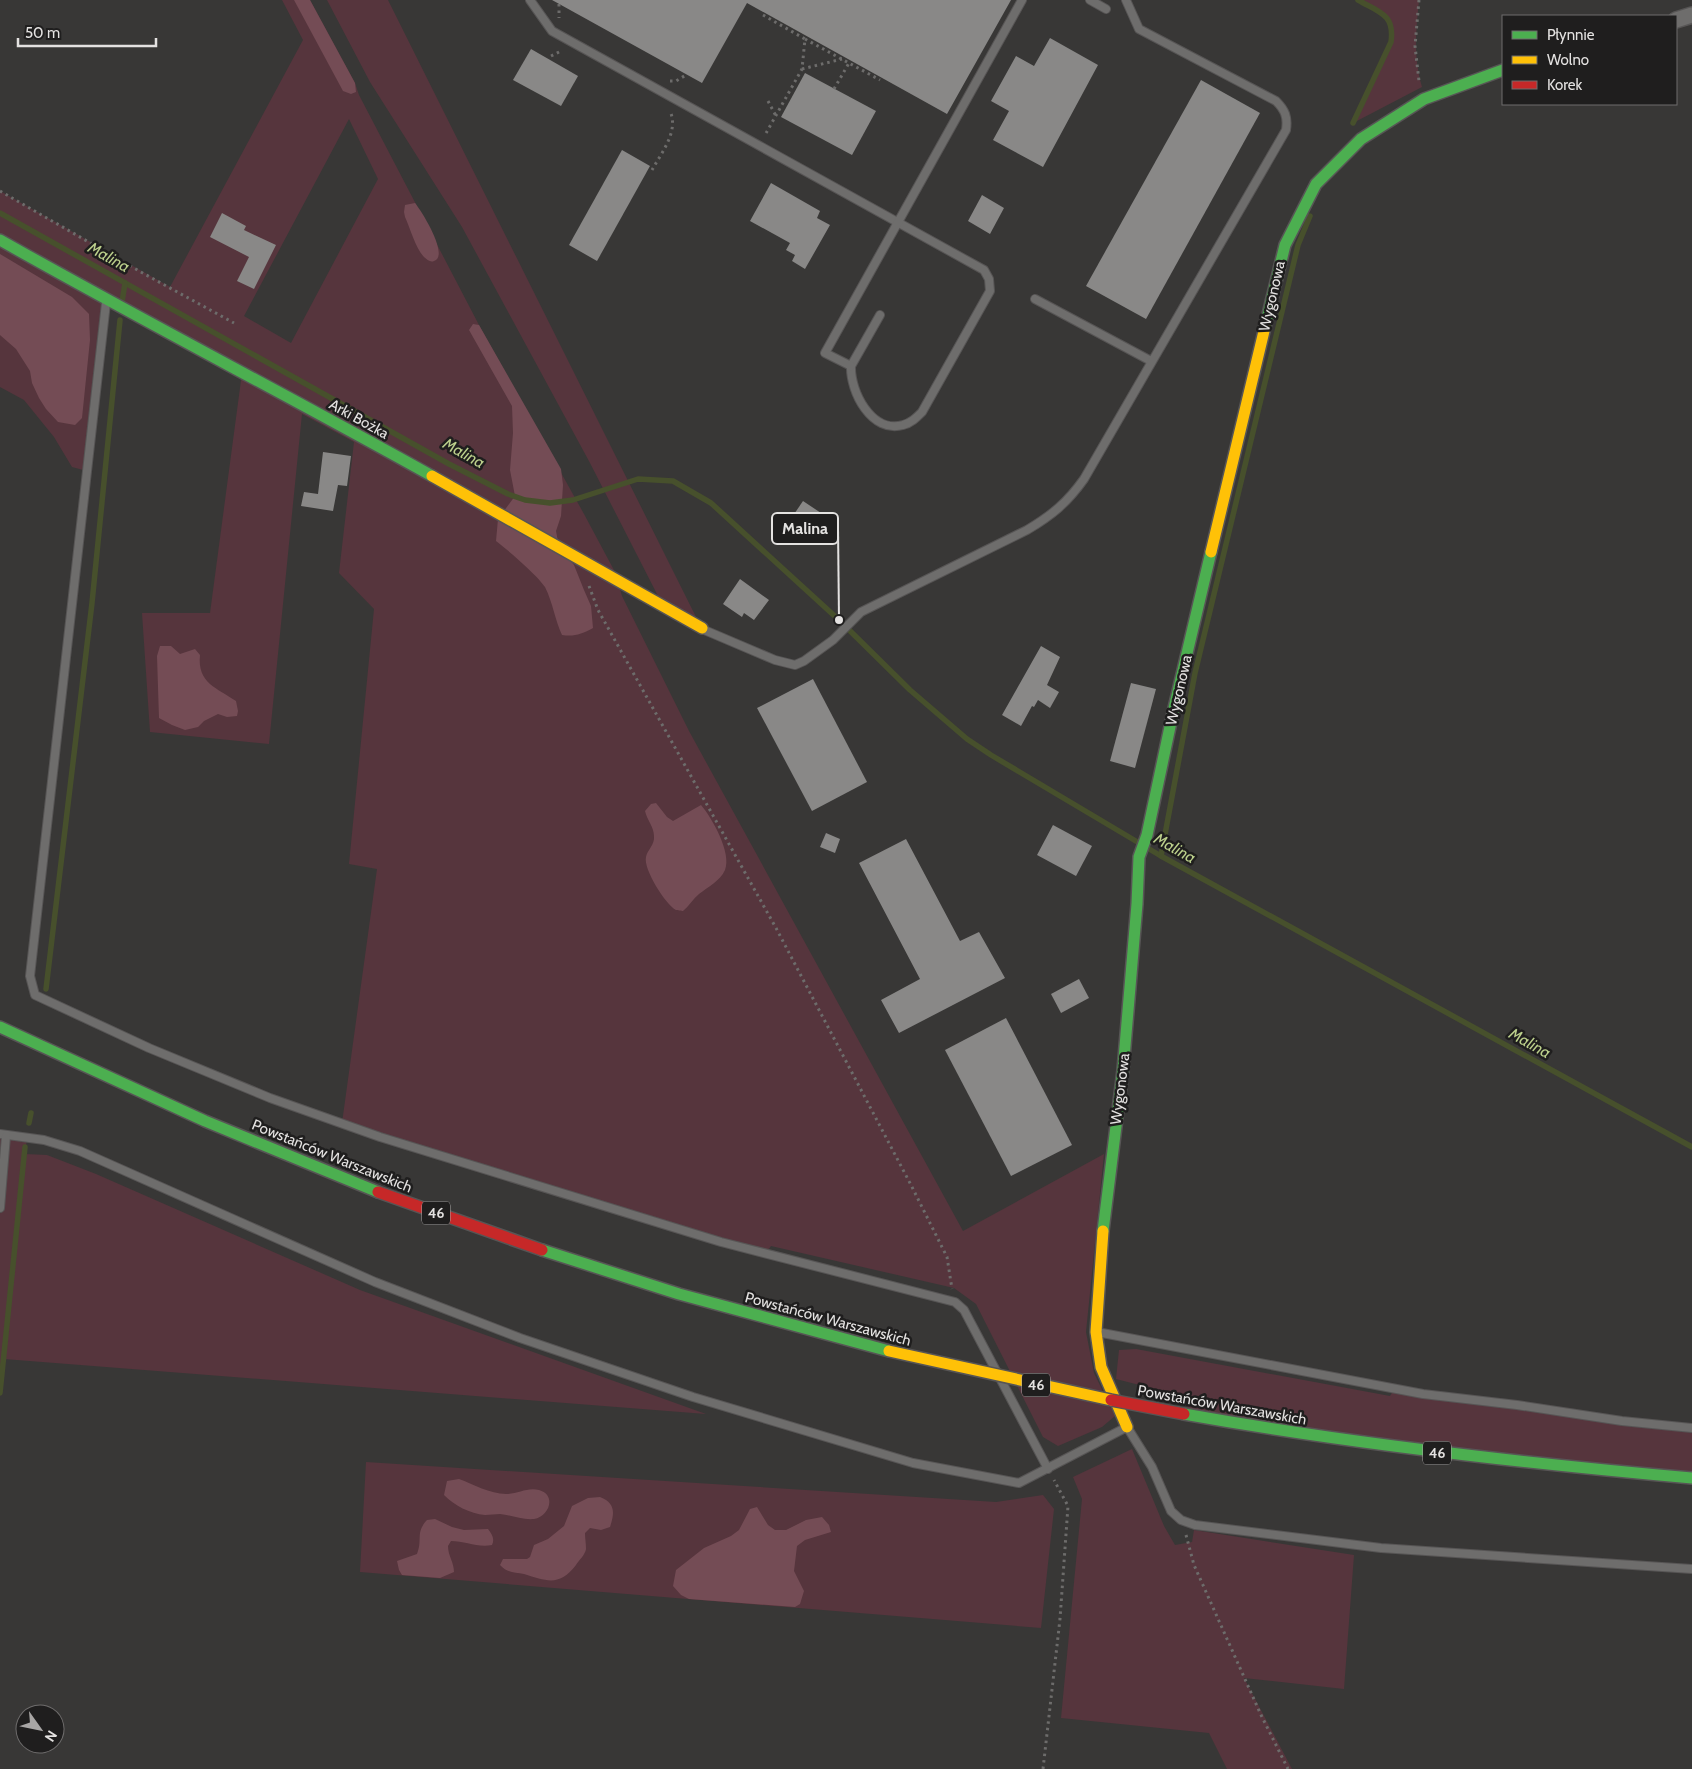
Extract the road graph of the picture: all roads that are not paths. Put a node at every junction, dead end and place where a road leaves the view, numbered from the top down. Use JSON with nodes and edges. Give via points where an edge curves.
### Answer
{"nodes":[{"id":1,"x":530,"y":0,"type":"edge"},
{"id":2,"x":1022,"y":0,"type":"edge"},
{"id":3,"x":1090,"y":0,"type":"edge"},
{"id":4,"x":1126,"y":0,"type":"edge"},
{"id":5,"x":1106,"y":9,"type":"dead end"},
{"id":6,"x":1692,"y":15,"type":"edge"},
{"id":7,"x":1677,"y":20,"type":"edge"},
{"id":8,"x":1502,"y":70,"type":"edge"},
{"id":9,"x":898,"y":222,"type":"junction"},
{"id":10,"x":0,"y":240,"type":"edge"},
{"id":11,"x":1035,"y":299,"type":"dead end"},
{"id":12,"x":106,"y":300,"type":"junction"},
{"id":13,"x":880,"y":315,"type":"dead end"},
{"id":14,"x":1151,"y":361,"type":"junction"},
{"id":15,"x":851,"y":366,"type":"junction"},
{"id":16,"x":702,"y":628,"type":"joint"},
{"id":17,"x":0,"y":1027,"type":"edge"},
{"id":18,"x":3,"y":1135,"type":"edge"},
{"id":19,"x":0,"y":1208,"type":"edge"},
{"id":20,"x":1096,"y":1332,"type":"junction"},
{"id":21,"x":1127,"y":1427,"type":"junction"},
{"id":22,"x":1692,"y":1428,"type":"edge"},
{"id":23,"x":1048,"y":1469,"type":"junction"},
{"id":24,"x":1692,"y":1478,"type":"edge"},
{"id":25,"x":1692,"y":1569,"type":"edge"}],
"edges":[{"from":1,"to":9,"type":"lane","via":[[552,31]]},
{"from":2,"to":9,"type":"lane"},
{"from":3,"to":5,"type":"lane"},
{"from":4,"to":14,"type":"lane","via":[[1139,29],[1276,101],[1284,109],[1287,119],[1286,130]]},
{"from":6,"to":7,"type":"street"},
{"from":8,"to":20,"type":"street","name":"Wygonowa","via":[[1424,99],[1361,139],[1316,184],[1285,245],[1176,698],[1147,835],[1139,857],[1123,1070],[1102,1242]]},
{"from":9,"to":15,"type":"lane","via":[[825,353]]},
{"from":9,"to":15,"type":"lane","via":[[984,270],[990,291],[922,412],[912,422],[901,426],[874,419],[859,400]]},
{"from":10,"to":12,"type":"street","name":"Arki Bożka"},
{"from":11,"to":14,"type":"lane"},
{"from":12,"to":16,"type":"street","name":"Arki Bożka","via":[[356,433]]},
{"from":12,"to":23,"type":"lane","via":[[30,976],[35,995],[149,1048],[270,1098],[380,1137],[721,1242],[955,1302],[964,1310]]},
{"from":13,"to":15,"type":"lane"},
{"from":14,"to":16,"type":"lane","via":[[1073,496],[1027,530],[861,612],[833,640],[795,665],[775,660]]},
{"from":17,"to":24,"type":"street","name":"Powstańców Warszawskich","number":"46","bridge":true,"via":[[211,1124],[423,1209],[681,1294],[889,1351],[1078,1394],[1263,1428],[1457,1456]]},
{"from":18,"to":19,"type":"lane"},
{"from":18,"to":23,"type":"lane","via":[[44,1140],[80,1151],[375,1282],[520,1338],[692,1397],[913,1463],[1019,1482]]},
{"from":20,"to":21,"type":"street","name":"Wygonowa","via":[[1101,1367]]},
{"from":20,"to":22,"type":"lane","via":[[1423,1394]]},
{"from":21,"to":23,"type":"lane"},
{"from":21,"to":25,"type":"lane","via":[[1152,1467],[1171,1510],[1182,1520],[1196,1525],[1381,1548]]}]}
